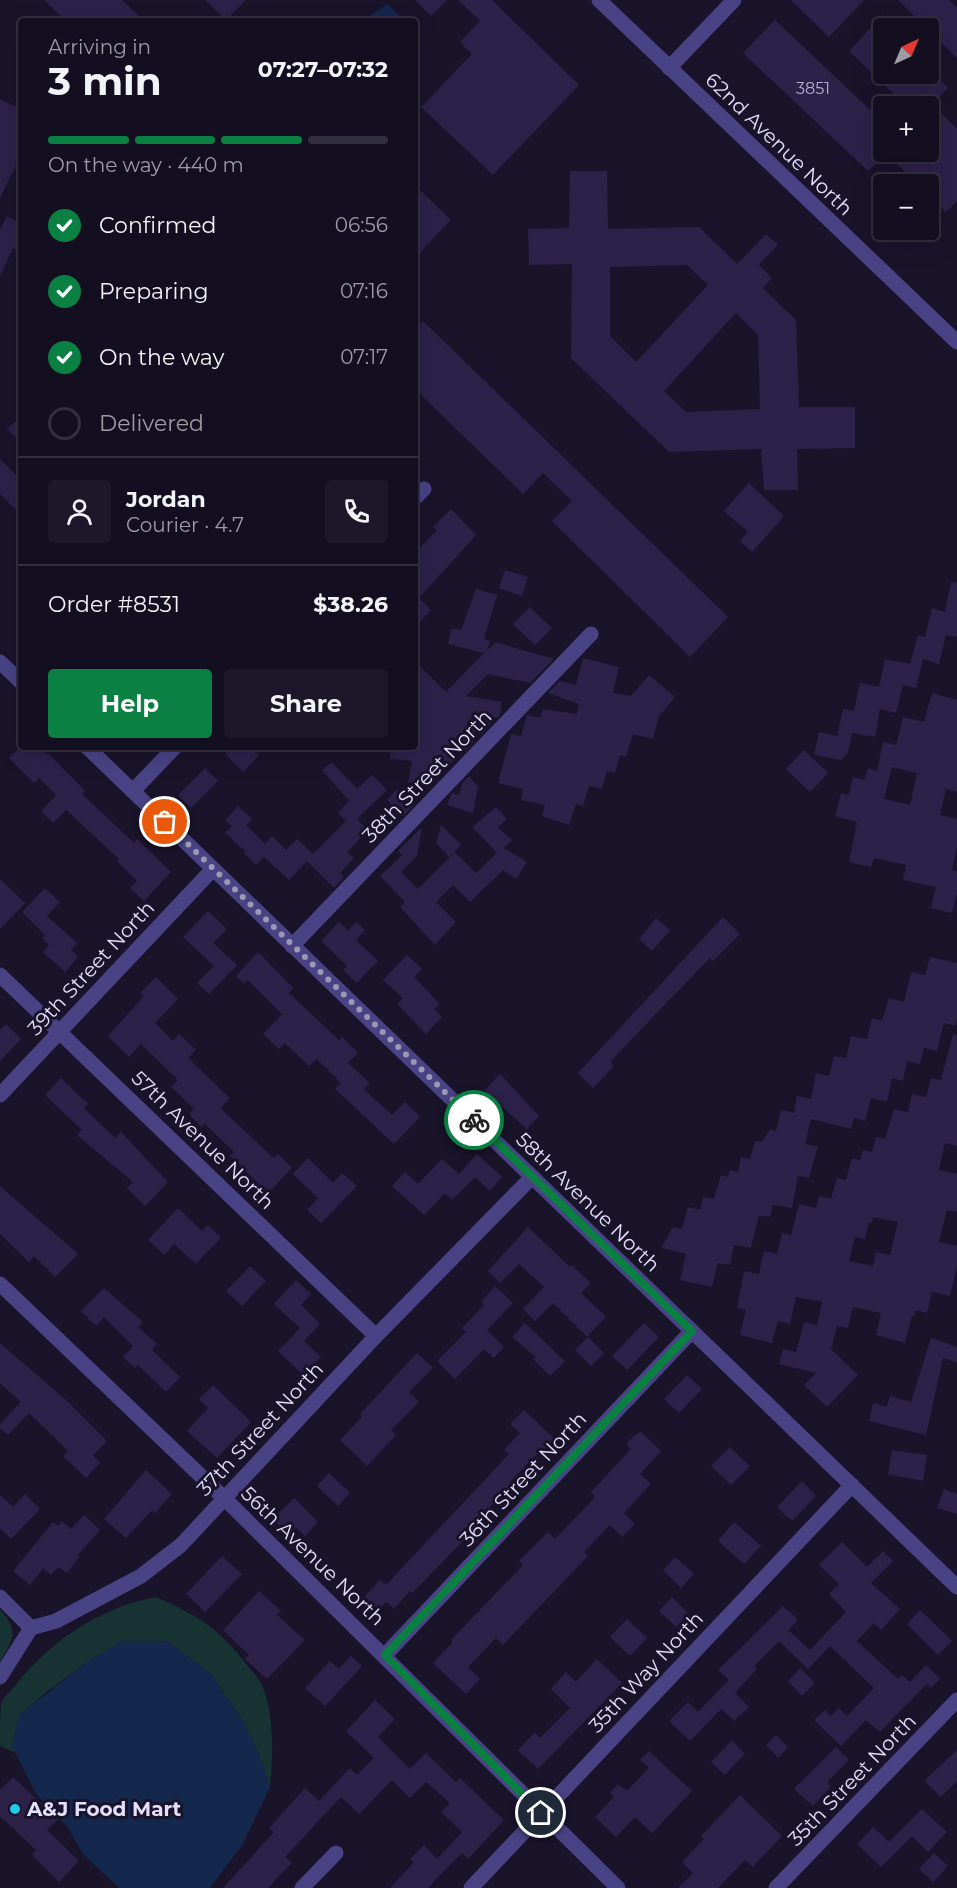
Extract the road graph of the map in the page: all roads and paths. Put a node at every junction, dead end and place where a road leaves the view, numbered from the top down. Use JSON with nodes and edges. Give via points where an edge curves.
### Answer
{"nodes":[{"id":1,"x":598,"y":0,"type":"edge"},
{"id":2,"x":734,"y":0,"type":"edge"},
{"id":3,"x":669,"y":68,"type":"junction"},
{"id":4,"x":957,"y":342,"type":"edge"},
{"id":5,"x":591,"y":634,"type":"dead end"},
{"id":6,"x":0,"y":662,"type":"edge"},
{"id":7,"x":18,"y":679,"type":"edge"},
{"id":8,"x":90,"y":750,"type":"edge"},
{"id":9,"x":172,"y":750,"type":"edge"},
{"id":10,"x":133,"y":791,"type":"junction"},
{"id":11,"x":213,"y":869,"type":"junction"},
{"id":12,"x":292,"y":946,"type":"junction"},
{"id":13,"x":0,"y":975,"type":"edge"},
{"id":14,"x":60,"y":1032,"type":"junction"},
{"id":15,"x":0,"y":1095,"type":"edge"},
{"id":16,"x":532,"y":1177,"type":"junction"},
{"id":17,"x":0,"y":1284,"type":"edge"},
{"id":18,"x":692,"y":1331,"type":"junction"},
{"id":19,"x":376,"y":1336,"type":"junction"},
{"id":20,"x":852,"y":1485,"type":"junction"},
{"id":21,"x":225,"y":1498,"type":"junction"},
{"id":22,"x":957,"y":1587,"type":"edge"},
{"id":23,"x":0,"y":1597,"type":"edge"},
{"id":24,"x":31,"y":1628,"type":"junction"},
{"id":25,"x":385,"y":1655,"type":"junction"},
{"id":26,"x":0,"y":1677,"type":"edge"},
{"id":27,"x":957,"y":1700,"type":"edge"},
{"id":28,"x":541,"y":1813,"type":"junction"},
{"id":29,"x":336,"y":1852,"type":"dead end"},
{"id":30,"x":302,"y":1888,"type":"edge"},
{"id":31,"x":471,"y":1888,"type":"edge"},
{"id":32,"x":618,"y":1888,"type":"edge"},
{"id":33,"x":776,"y":1888,"type":"edge"}],
"edges":[{"from":1,"to":3,"type":"street","name":"62nd Avenue North"},
{"from":2,"to":3,"type":"street"},
{"from":3,"to":4,"type":"street","name":"62nd Avenue North"},
{"from":5,"to":12,"type":"street","name":"38th Street North"},
{"from":6,"to":7,"type":"street"},
{"from":8,"to":10,"type":"street","name":"58th Avenue North"},
{"from":9,"to":10,"type":"street"},
{"from":10,"to":11,"type":"street","name":"58th Avenue North"},
{"from":11,"to":12,"type":"street","name":"58th Avenue North"},
{"from":11,"to":14,"type":"street","name":"39th Street North"},
{"from":12,"to":16,"type":"street","name":"58th Avenue North"},
{"from":13,"to":14,"type":"street","name":"57th Avenue North"},
{"from":14,"to":15,"type":"street","name":"39th Street North"},
{"from":14,"to":19,"type":"street","name":"57th Avenue North"},
{"from":16,"to":18,"type":"street","name":"58th Avenue North"},
{"from":16,"to":19,"type":"street","name":"37th Street North"},
{"from":17,"to":21,"type":"street","name":"56th Avenue North"},
{"from":18,"to":20,"type":"street","name":"58th Avenue North"},
{"from":18,"to":25,"type":"street","name":"36th Street North"},
{"from":19,"to":21,"type":"street","name":"37th Street North"},
{"from":20,"to":22,"type":"street","name":"58th Avenue North"},
{"from":20,"to":28,"type":"street","name":"35th Way North"},
{"from":21,"to":24,"type":"street","name":"37th Street North","via":[[182,1545],[141,1576],[56,1621]]},
{"from":21,"to":25,"type":"street","name":"56th Avenue North"},
{"from":23,"to":24,"type":"street"},
{"from":24,"to":26,"type":"street"},
{"from":25,"to":28,"type":"street","name":"56th Avenue North"},
{"from":27,"to":33,"type":"street","name":"35th Street North"},
{"from":28,"to":31,"type":"street","name":"35th Way North"},
{"from":28,"to":32,"type":"street","name":"56th Avenue North"},
{"from":29,"to":30,"type":"street"}]}
